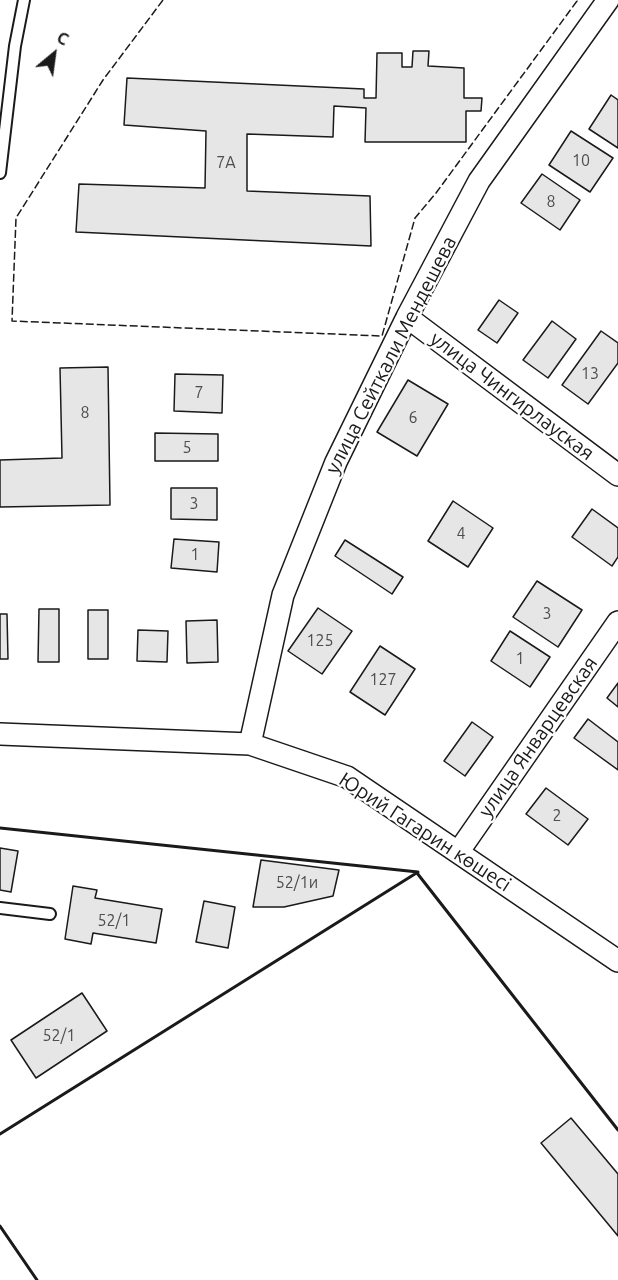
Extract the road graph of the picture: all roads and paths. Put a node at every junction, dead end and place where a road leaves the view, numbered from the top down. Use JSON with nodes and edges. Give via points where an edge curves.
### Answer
{"nodes":[{"id":1,"x":24,"y":0,"type":"edge"},
{"id":2,"x":608,"y":0,"type":"edge"},
{"id":3,"x":0,"y":173,"type":"edge"},
{"id":4,"x":407,"y":317,"type":"junction"},
{"id":5,"x":618,"y":475,"type":"edge"},
{"id":6,"x":618,"y":622,"type":"edge"},
{"id":7,"x":0,"y":734,"type":"edge"},
{"id":8,"x":250,"y":744,"type":"junction"},
{"id":9,"x":459,"y":851,"type":"junction"},
{"id":10,"x":0,"y":908,"type":"edge"},
{"id":11,"x":50,"y":914,"type":"dead end"},
{"id":12,"x":618,"y":961,"type":"edge"}],
"edges":[{"from":1,"to":3,"type":"lane"},
{"from":2,"to":4,"type":"street","name":"улица Сейткали Мендешева","via":[[479,181]]},
{"from":4,"to":5,"type":"street","name":"улица Чингирлауская"},
{"from":4,"to":8,"type":"street","name":"улица Сейткали Мендешева","via":[[336,462],[283,595]]},
{"from":6,"to":9,"type":"street","name":"улица Январцевская"},
{"from":7,"to":8,"type":"street","name":"Юрий Гагарин көшесі"},
{"from":8,"to":9,"type":"street","name":"Юрий Гагарин көшесі","via":[[347,777]]},
{"from":9,"to":12,"type":"street","name":"Юрий Гагарин көшесі"},
{"from":10,"to":11,"type":"lane"}]}
